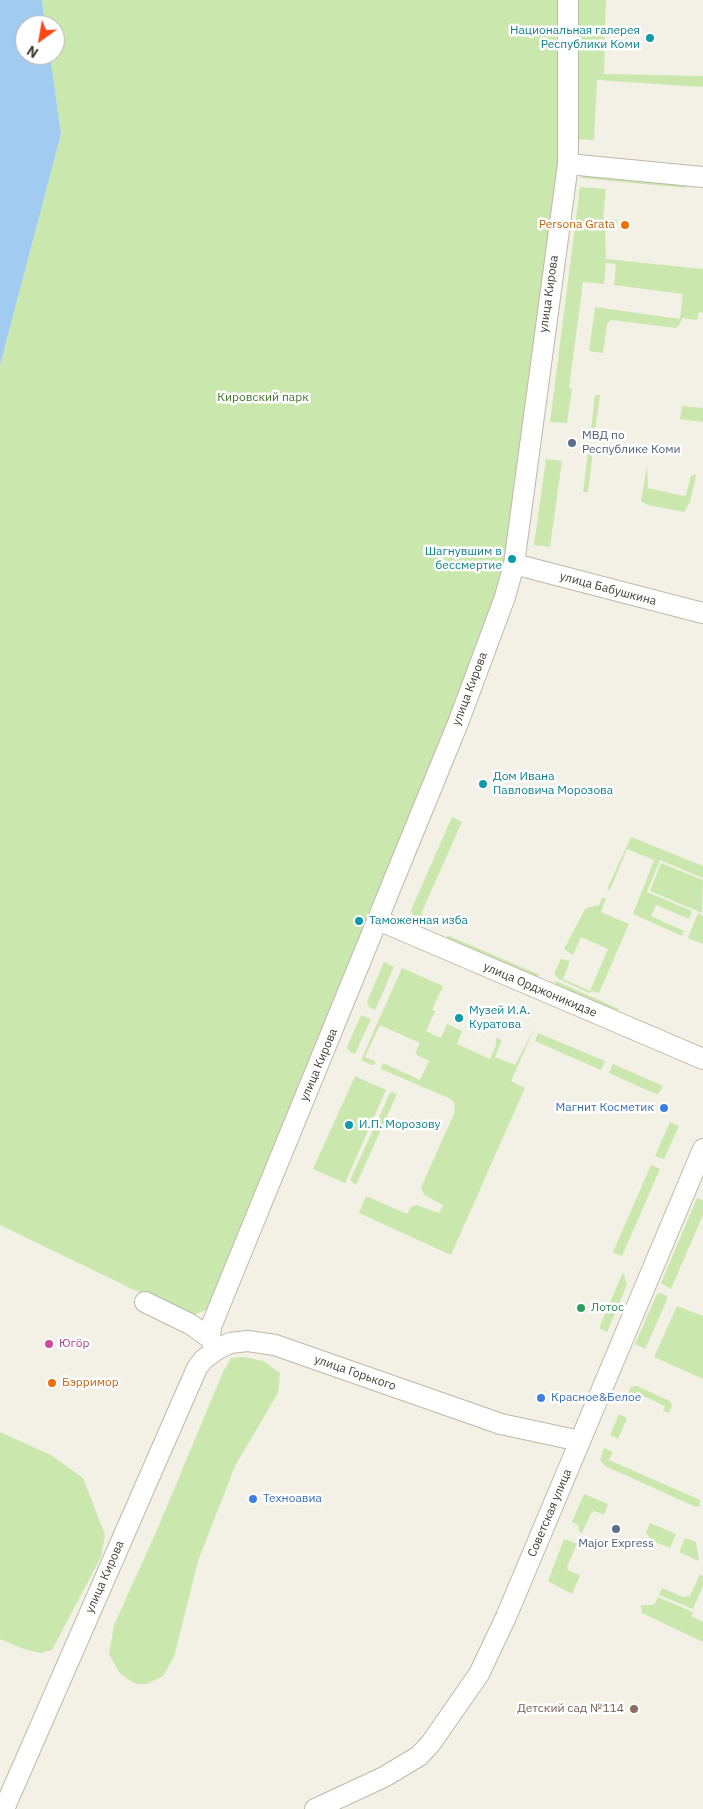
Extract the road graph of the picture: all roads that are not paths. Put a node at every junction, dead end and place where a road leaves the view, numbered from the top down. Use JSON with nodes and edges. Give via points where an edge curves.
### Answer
{"nodes":[{"id":1,"x":568,"y":0,"type":"edge"},
{"id":2,"x":568,"y":164,"type":"junction"},
{"id":3,"x":703,"y":177,"type":"edge"},
{"id":4,"x":514,"y":564,"type":"junction"},
{"id":5,"x":703,"y":614,"type":"edge"},
{"id":6,"x":378,"y":920,"type":"junction"},
{"id":7,"x":703,"y":1058,"type":"edge"},
{"id":8,"x":703,"y":1149,"type":"edge"},
{"id":9,"x":145,"y":1302,"type":"dead end"},
{"id":10,"x":213,"y":1344,"type":"junction"},
{"id":11,"x":580,"y":1441,"type":"junction"},
{"id":12,"x":4,"y":1809,"type":"edge"},
{"id":13,"x":315,"y":1809,"type":"edge"}],
"edges":[{"from":1,"to":2,"type":"street","name":"улица Кирова"},
{"from":2,"to":3,"type":"street"},
{"from":2,"to":4,"type":"street","name":"улица Кирова"},
{"from":4,"to":5,"type":"street","name":"улица Бабушкина"},
{"from":4,"to":6,"type":"street","name":"улица Кирова","via":[[458,722]]},
{"from":6,"to":7,"type":"street","name":"улица Орджоникидзе"},
{"from":6,"to":10,"type":"street","name":"улица Кирова","via":[[211,1327]]},
{"from":8,"to":11,"type":"street","name":"Советская улица"},
{"from":9,"to":10,"type":"street","via":[[190,1324]]},
{"from":10,"to":11,"type":"street","name":"улица Горького","via":[[248,1341],[275,1345],[501,1424]]},
{"from":10,"to":12,"type":"street","name":"улица Кирова","via":[[197,1368]]},
{"from":11,"to":13,"type":"street","name":"Советская улица","via":[[479,1674],[431,1743],[405,1765]]}]}
